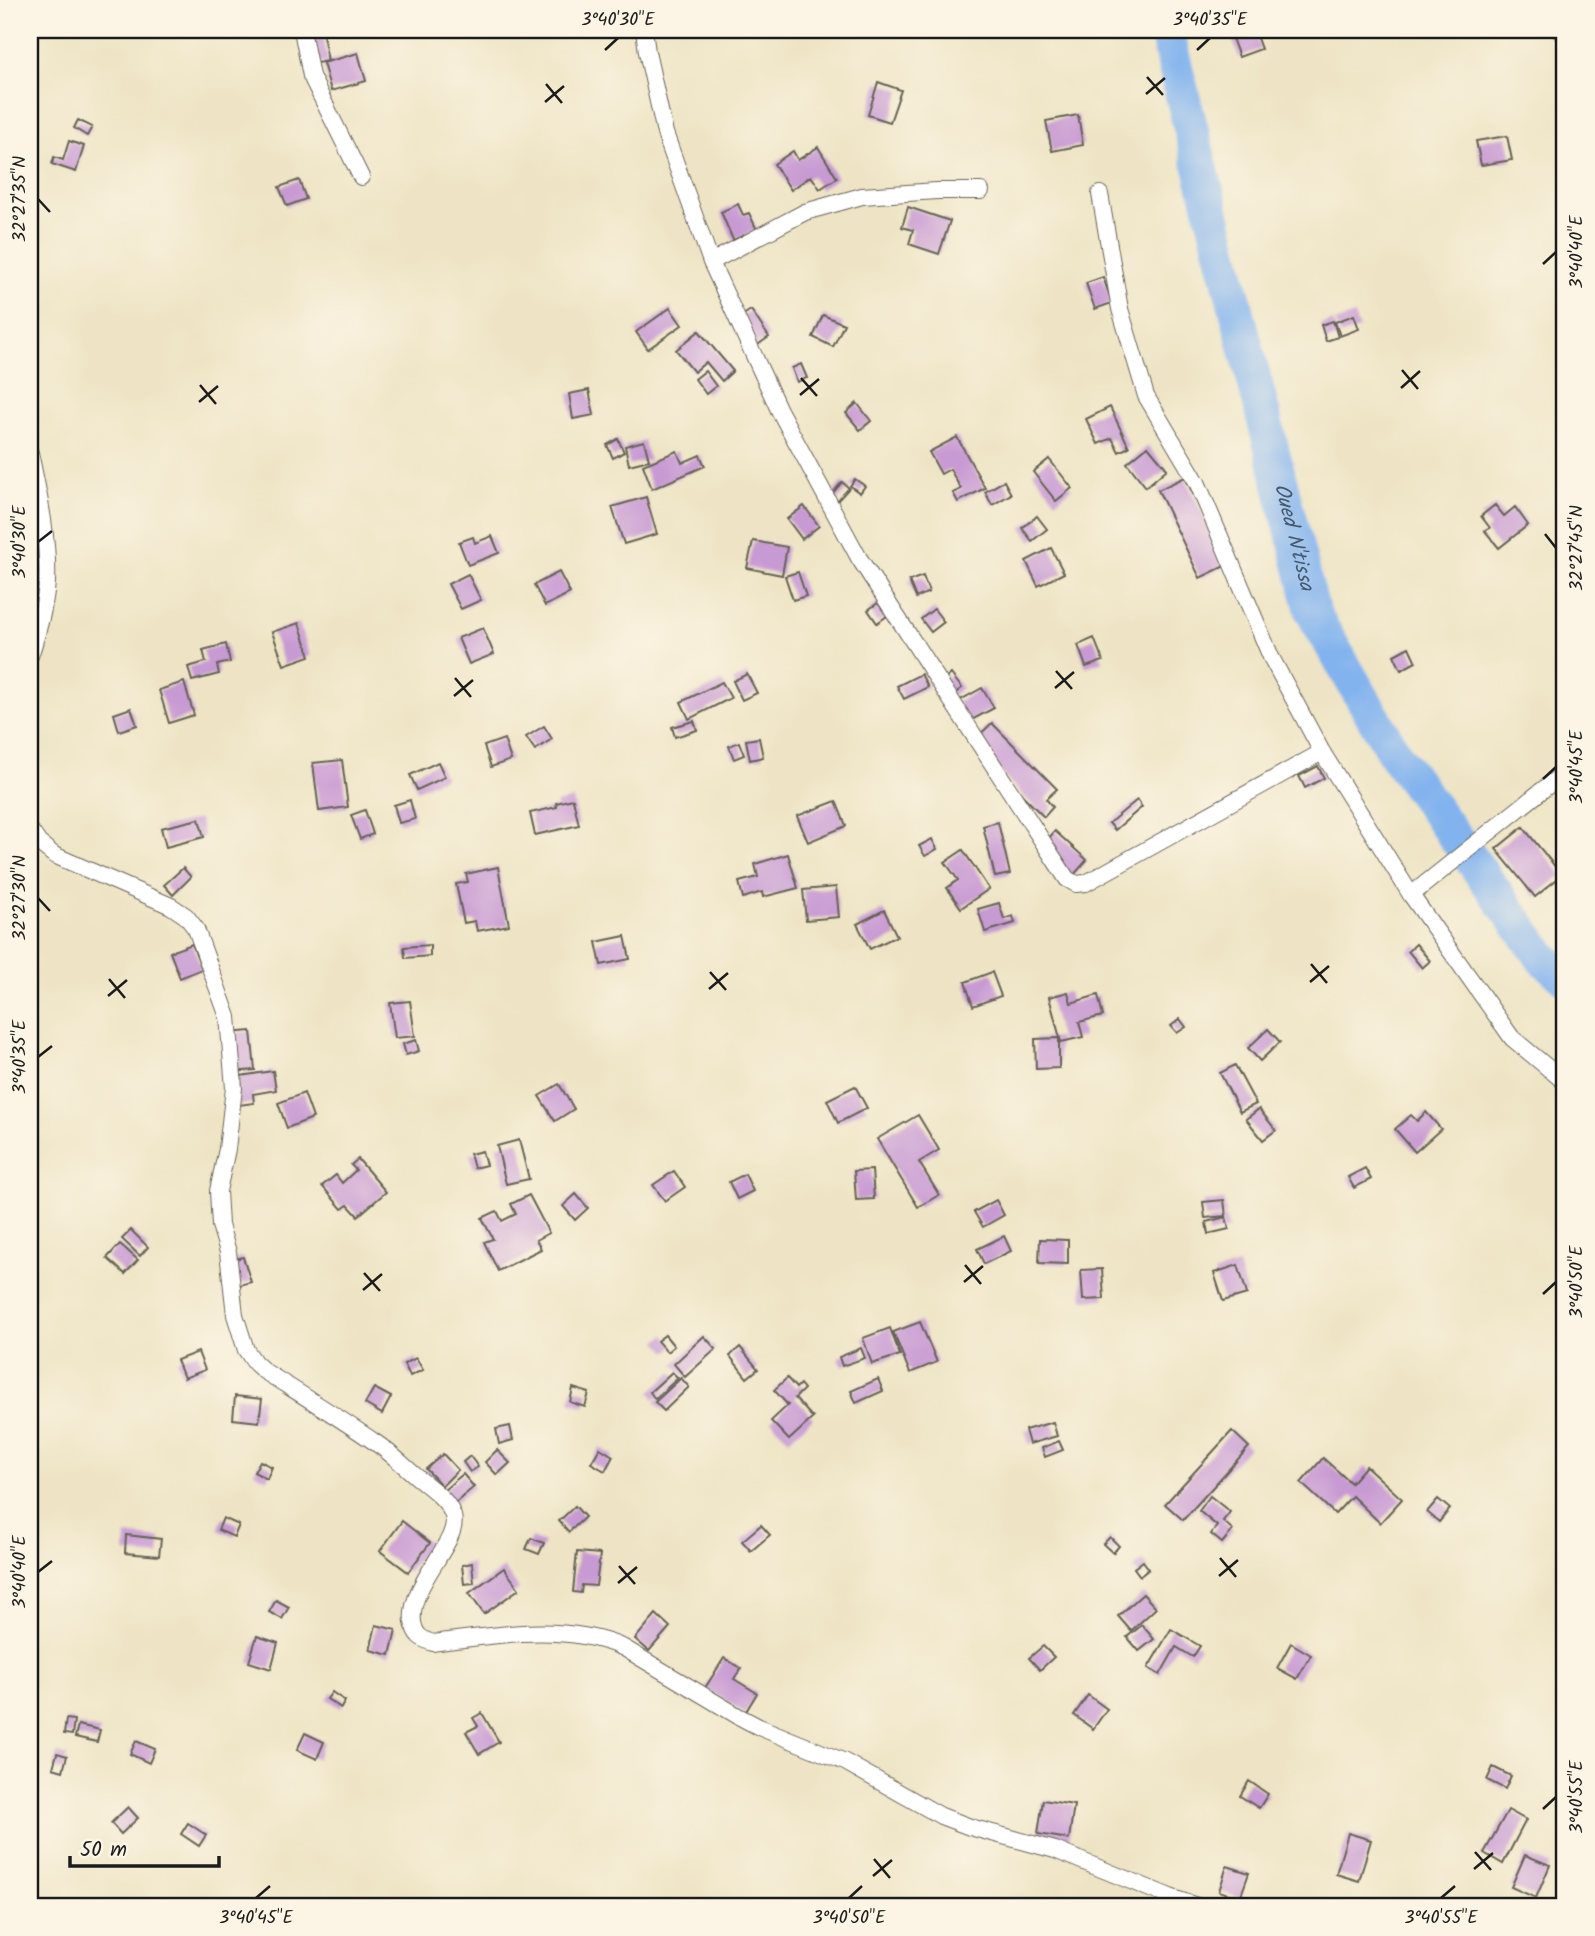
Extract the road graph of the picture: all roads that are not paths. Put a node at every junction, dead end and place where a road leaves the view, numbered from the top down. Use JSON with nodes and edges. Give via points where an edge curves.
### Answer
{"nodes":[{"id":1,"x":302,"y":30,"type":"edge"},
{"id":2,"x":644,"y":30,"type":"edge"},
{"id":3,"x":1559,"y":30,"type":"edge"},
{"id":4,"x":1565,"y":35,"type":"edge"},
{"id":5,"x":361,"y":177,"type":"dead end"},
{"id":6,"x":981,"y":191,"type":"dead end"},
{"id":7,"x":1100,"y":194,"type":"dead end"},
{"id":8,"x":711,"y":262,"type":"junction"},
{"id":9,"x":30,"y":453,"type":"edge"},
{"id":10,"x":30,"y":656,"type":"edge"},
{"id":11,"x":1322,"y":752,"type":"junction"},
{"id":12,"x":1565,"y":772,"type":"edge"},
{"id":13,"x":30,"y":830,"type":"edge"},
{"id":14,"x":1411,"y":895,"type":"junction"},
{"id":15,"x":1565,"y":1082,"type":"edge"},
{"id":16,"x":1197,"y":1906,"type":"edge"}],
"edges":[{"from":1,"to":5,"type":"street","via":[[311,76]]},
{"from":2,"to":8,"type":"street","via":[[664,133]]},
{"from":3,"to":4,"type":"street"},
{"from":6,"to":8,"type":"street","via":[[862,196],[805,212]]},
{"from":7,"to":11,"type":"street","via":[[1119,309],[1146,397],[1197,482],[1271,657]]},
{"from":8,"to":11,"type":"street","via":[[779,410],[859,558],[1067,879],[1086,883]]},
{"from":9,"to":10,"type":"street","via":[[47,582]]},
{"from":11,"to":14,"type":"street"},
{"from":12,"to":14,"type":"street"},
{"from":13,"to":16,"type":"street","via":[[54,855],[172,906],[197,929],[228,1017],[234,1088],[218,1191],[235,1315],[246,1350],[264,1371],[378,1444],[443,1498],[454,1527],[415,1599],[414,1630],[422,1640],[433,1643],[552,1632],[607,1641],[738,1716],[845,1762],[941,1816],[1055,1850]]},
{"from":14,"to":15,"type":"street","via":[[1512,1038]]}]}
